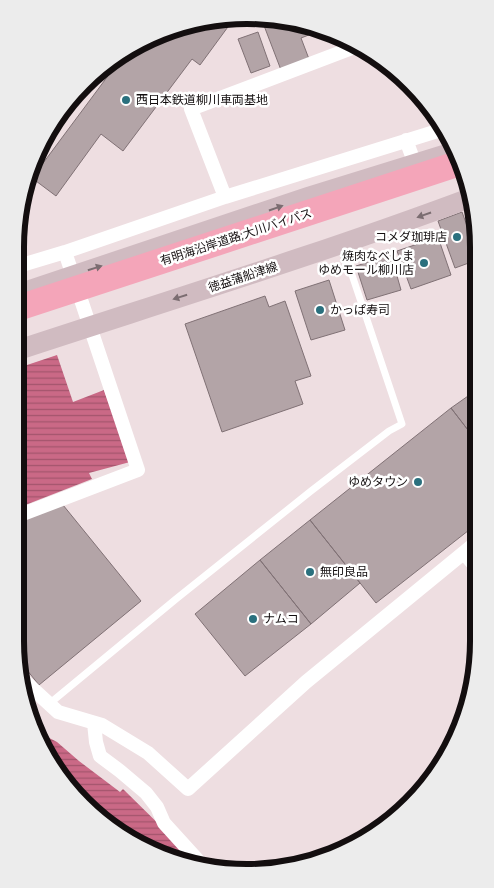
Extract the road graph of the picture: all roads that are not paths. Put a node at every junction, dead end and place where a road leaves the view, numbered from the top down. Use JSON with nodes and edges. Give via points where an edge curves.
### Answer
{"nodes":[{"id":1,"x":350,"y":49,"type":"edge"},
{"id":2,"x":437,"y":130,"type":"edge"},
{"id":3,"x":406,"y":140,"type":"junction"},
{"id":4,"x":449,"y":153,"type":"edge"},
{"id":5,"x":415,"y":164,"type":"junction"},
{"id":6,"x":454,"y":165,"type":"edge"},
{"id":7,"x":225,"y":197,"type":"junction"},
{"id":8,"x":465,"y":200,"type":"edge"},
{"id":9,"x":343,"y":243,"type":"junction"},
{"id":10,"x":65,"y":252,"type":"junction"},
{"id":11,"x":24,"y":265,"type":"edge"},
{"id":12,"x":24,"y":292,"type":"edge"},
{"id":13,"x":24,"y":306,"type":"edge"},
{"id":14,"x":24,"y":348,"type":"edge"},
{"id":15,"x":24,"y":514,"type":"edge"},
{"id":16,"x":470,"y":548,"type":"edge"},
{"id":17,"x":461,"y":555,"type":"junction"},
{"id":18,"x":470,"y":566,"type":"edge"},
{"id":19,"x":29,"y":689,"type":"edge"},
{"id":20,"x":49,"y":704,"type":"junction"},
{"id":21,"x":94,"y":723,"type":"junction"},
{"id":22,"x":196,"y":859,"type":"edge"}],
"edges":[{"from":1,"to":7,"type":"street","via":[[191,109]]},
{"from":2,"to":3,"type":"street"},
{"from":3,"to":5,"type":"street"},
{"from":3,"to":7,"type":"street"},
{"from":4,"to":5,"type":"main road"},
{"from":12,"to":5,"type":"main road","one_way":true},
{"from":6,"to":13,"type":"highway","name":"有明海沿岸道路;大川バイパス"},
{"from":7,"to":10,"type":"street"},
{"from":8,"to":9,"type":"main road","name":"徳益蒲船津線","one_way":true},
{"from":9,"to":14,"type":"main road","name":"徳益蒲船津線","one_way":true},
{"from":9,"to":20,"type":"lane","via":[[402,424],[311,491]]},
{"from":10,"to":11,"type":"street"},
{"from":10,"to":15,"type":"street","via":[[138,470]]},
{"from":16,"to":17,"type":"street"},
{"from":17,"to":18,"type":"lane"},
{"from":17,"to":21,"type":"street","via":[[306,682],[188,789],[148,753]]},
{"from":19,"to":20,"type":"street"},
{"from":20,"to":21,"type":"street","via":[[58,712]]},
{"from":21,"to":22,"type":"street","via":[[100,756],[146,793],[164,823]]}]}
